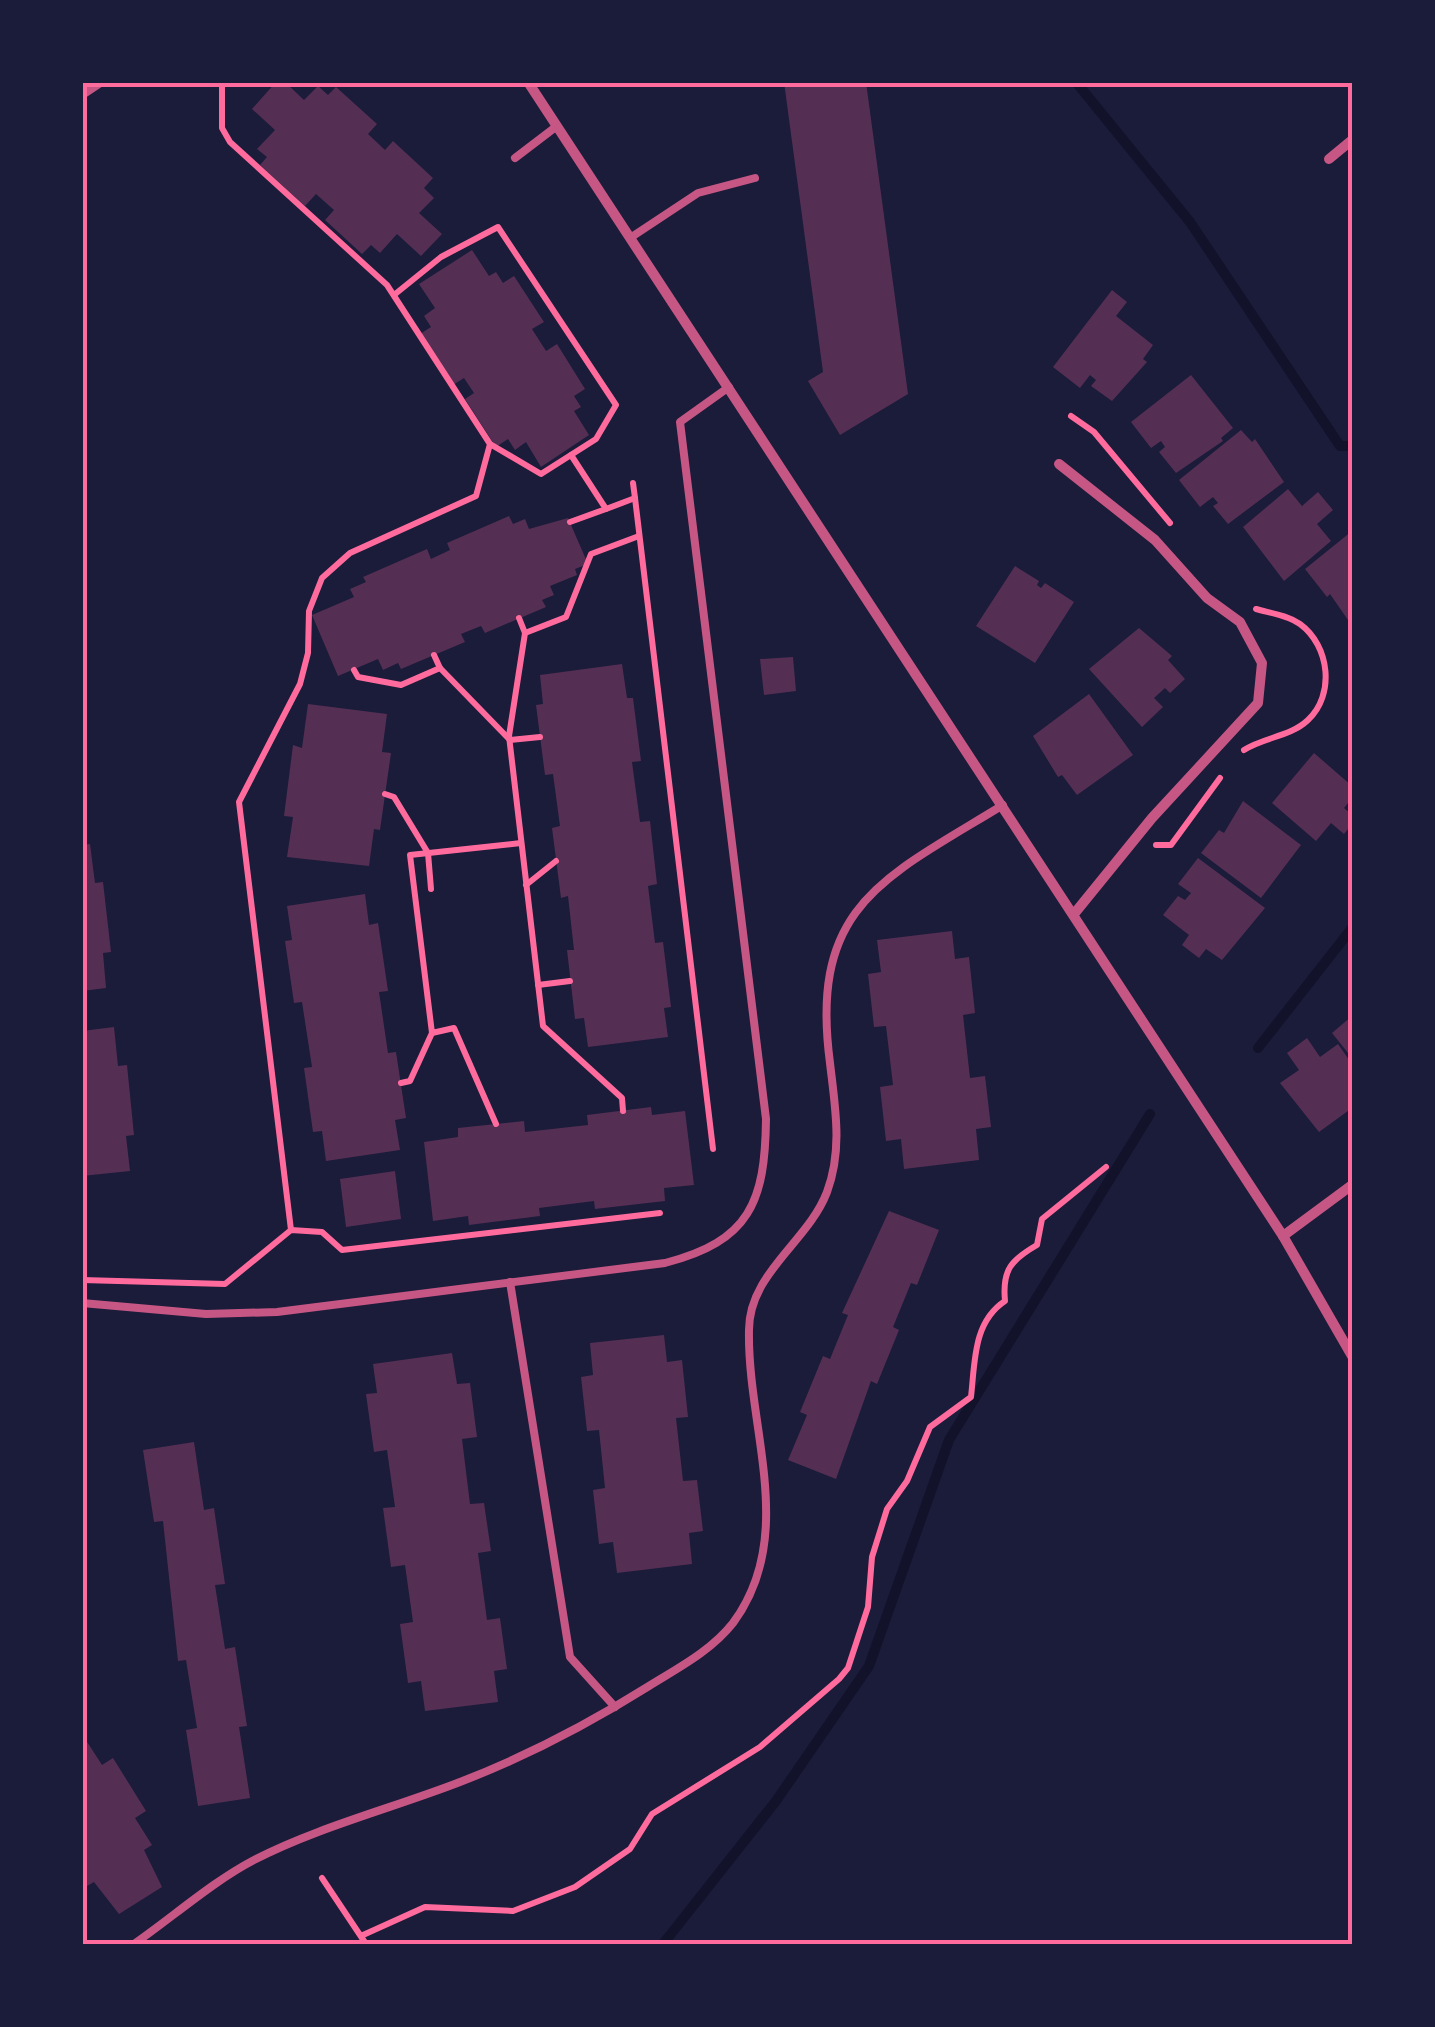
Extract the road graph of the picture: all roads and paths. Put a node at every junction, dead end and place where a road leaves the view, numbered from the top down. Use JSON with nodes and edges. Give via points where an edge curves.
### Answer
{"nodes":[{"id":1,"x":100,"y":82,"type":"edge"},
{"id":2,"x":222,"y":82,"type":"edge"},
{"id":3,"x":528,"y":82,"type":"edge"},
{"id":4,"x":82,"y":94,"type":"edge"},
{"id":5,"x":557,"y":126,"type":"junction"},
{"id":6,"x":1352,"y":140,"type":"edge"},
{"id":7,"x":515,"y":158,"type":"dead end"},
{"id":8,"x":1329,"y":159,"type":"dead end"},
{"id":9,"x":754,"y":178,"type":"dead end"},
{"id":10,"x":630,"y":238,"type":"junction"},
{"id":11,"x":394,"y":295,"type":"junction"},
{"id":12,"x":729,"y":387,"type":"junction"},
{"id":13,"x":1071,"y":416,"type":"dead end"},
{"id":14,"x":490,"y":444,"type":"junction"},
{"id":15,"x":572,"y":454,"type":"junction"},
{"id":16,"x":1059,"y":464,"type":"dead end"},
{"id":17,"x":633,"y":482,"type":"dead end"},
{"id":18,"x":635,"y":498,"type":"junction"},
{"id":19,"x":606,"y":509,"type":"junction"},
{"id":20,"x":570,"y":522,"type":"dead end"},
{"id":21,"x":639,"y":536,"type":"junction"},
{"id":22,"x":1182,"y":536,"type":"dead end"},
{"id":23,"x":1245,"y":605,"type":"dead end"},
{"id":24,"x":519,"y":618,"type":"dead end"},
{"id":25,"x":525,"y":633,"type":"junction"},
{"id":26,"x":434,"y":655,"type":"dead end"},
{"id":27,"x":440,"y":668,"type":"junction"},
{"id":28,"x":354,"y":670,"type":"dead end"},
{"id":29,"x":540,"y":736,"type":"dead end"},
{"id":30,"x":510,"y":740,"type":"junction"},
{"id":31,"x":1239,"y":753,"type":"dead end"},
{"id":32,"x":1227,"y":769,"type":"dead end"},
{"id":33,"x":385,"y":794,"type":"dead end"},
{"id":34,"x":1003,"y":806,"type":"junction"},
{"id":35,"x":522,"y":843,"type":"junction"},
{"id":36,"x":1130,"y":844,"type":"junction"},
{"id":37,"x":428,"y":853,"type":"junction"},
{"id":38,"x":556,"y":861,"type":"dead end"},
{"id":39,"x":526,"y":884,"type":"junction"},
{"id":40,"x":430,"y":888,"type":"dead end"},
{"id":41,"x":1074,"y":914,"type":"junction"},
{"id":42,"x":570,"y":981,"type":"dead end"},
{"id":43,"x":538,"y":985,"type":"junction"},
{"id":44,"x":432,"y":1033,"type":"junction"},
{"id":45,"x":401,"y":1083,"type":"dead end"},
{"id":46,"x":623,"y":1111,"type":"dead end"},
{"id":47,"x":496,"y":1124,"type":"dead end"},
{"id":48,"x":714,"y":1149,"type":"dead end"},
{"id":49,"x":1106,"y":1167,"type":"dead end"},
{"id":50,"x":1352,"y":1185,"type":"edge"},
{"id":51,"x":660,"y":1213,"type":"dead end"},
{"id":52,"x":291,"y":1230,"type":"junction"},
{"id":53,"x":1283,"y":1236,"type":"junction"},
{"id":54,"x":82,"y":1280,"type":"edge"},
{"id":55,"x":510,"y":1282,"type":"junction"},
{"id":56,"x":82,"y":1304,"type":"edge"},
{"id":57,"x":1352,"y":1356,"type":"edge"},
{"id":58,"x":615,"y":1707,"type":"junction"},
{"id":59,"x":322,"y":1878,"type":"dead end"},
{"id":60,"x":363,"y":1935,"type":"junction"},
{"id":61,"x":134,"y":1944,"type":"edge"},
{"id":62,"x":366,"y":1944,"type":"edge"}],
"edges":[{"from":1,"to":4,"type":"street"},
{"from":2,"to":11,"type":"path","via":[[222,128],[230,142]]},
{"from":3,"to":5,"type":"street"},
{"from":5,"to":7,"type":"lane"},
{"from":5,"to":10,"type":"street"},
{"from":6,"to":8,"type":"street"},
{"from":9,"to":10,"type":"lane","via":[[698,193]]},
{"from":10,"to":12,"type":"street"},
{"from":11,"to":14,"type":"path"},
{"from":11,"to":15,"type":"path","via":[[441,256],[498,227],[616,406],[596,439]]},
{"from":12,"to":34,"type":"street"},
{"from":12,"to":55,"type":"lane","via":[[680,422],[766,1118],[760,1190],[739,1228],[704,1253]]},
{"from":13,"to":22,"type":"path","via":[[1094,432]]},
{"from":14,"to":15,"type":"path","via":[[540,474]]},
{"from":14,"to":52,"type":"path","via":[[476,496],[350,553],[322,578],[309,611],[300,684],[239,802]]},
{"from":15,"to":19,"type":"path"},
{"from":16,"to":36,"type":"street","via":[[1155,540],[1207,598],[1240,622],[1262,663],[1258,702]]},
{"from":17,"to":18,"type":"path"},
{"from":18,"to":19,"type":"path"},
{"from":18,"to":21,"type":"path"},
{"from":19,"to":20,"type":"path"},
{"from":21,"to":25,"type":"path","via":[[591,554],[566,618]]},
{"from":21,"to":48,"type":"path"},
{"from":23,"to":31,"type":"path","via":[[1298,622],[1312,635],[1326,673],[1324,694],[1305,723]]},
{"from":24,"to":25,"type":"path"},
{"from":25,"to":30,"type":"path"},
{"from":26,"to":27,"type":"path"},
{"from":27,"to":28,"type":"path","via":[[401,685],[358,677]]},
{"from":27,"to":30,"type":"path"},
{"from":29,"to":30,"type":"path"},
{"from":30,"to":35,"type":"path"},
{"from":32,"to":36,"type":"path","via":[[1170,845]]},
{"from":33,"to":37,"type":"path","via":[[394,797]]},
{"from":34,"to":41,"type":"street"},
{"from":34,"to":58,"type":"lane","via":[[859,902],[827,969],[837,1159],[806,1228],[762,1282],[748,1324],[768,1515],[764,1554],[731,1626],[702,1653]]},
{"from":35,"to":37,"type":"path"},
{"from":35,"to":39,"type":"path"},
{"from":36,"to":41,"type":"street"},
{"from":37,"to":40,"type":"path"},
{"from":37,"to":44,"type":"path","via":[[410,855]]},
{"from":38,"to":39,"type":"path"},
{"from":39,"to":43,"type":"path"},
{"from":41,"to":53,"type":"street"},
{"from":42,"to":43,"type":"path"},
{"from":43,"to":46,"type":"path","via":[[543,1026],[622,1098]]},
{"from":44,"to":45,"type":"path","via":[[410,1081]]},
{"from":44,"to":47,"type":"path","via":[[454,1028]]},
{"from":49,"to":60,"type":"path","via":[[1042,1219],[1037,1245],[1013,1259],[1003,1279],[1005,1301],[976,1342],[970,1397],[930,1427],[908,1482],[887,1509],[872,1557],[868,1607],[838,1679],[760,1747],[652,1814],[630,1850],[575,1887],[513,1911],[425,1908]]},
{"from":50,"to":53,"type":"street"},
{"from":51,"to":52,"type":"path","via":[[342,1250],[322,1232]]},
{"from":52,"to":54,"type":"path","via":[[225,1284]]},
{"from":53,"to":57,"type":"street"},
{"from":55,"to":56,"type":"lane","via":[[277,1312]]},
{"from":55,"to":58,"type":"lane","via":[[570,1658]]},
{"from":58,"to":61,"type":"lane","via":[[466,1780],[254,1860]]},
{"from":59,"to":60,"type":"path"},
{"from":60,"to":62,"type":"path"}]}
